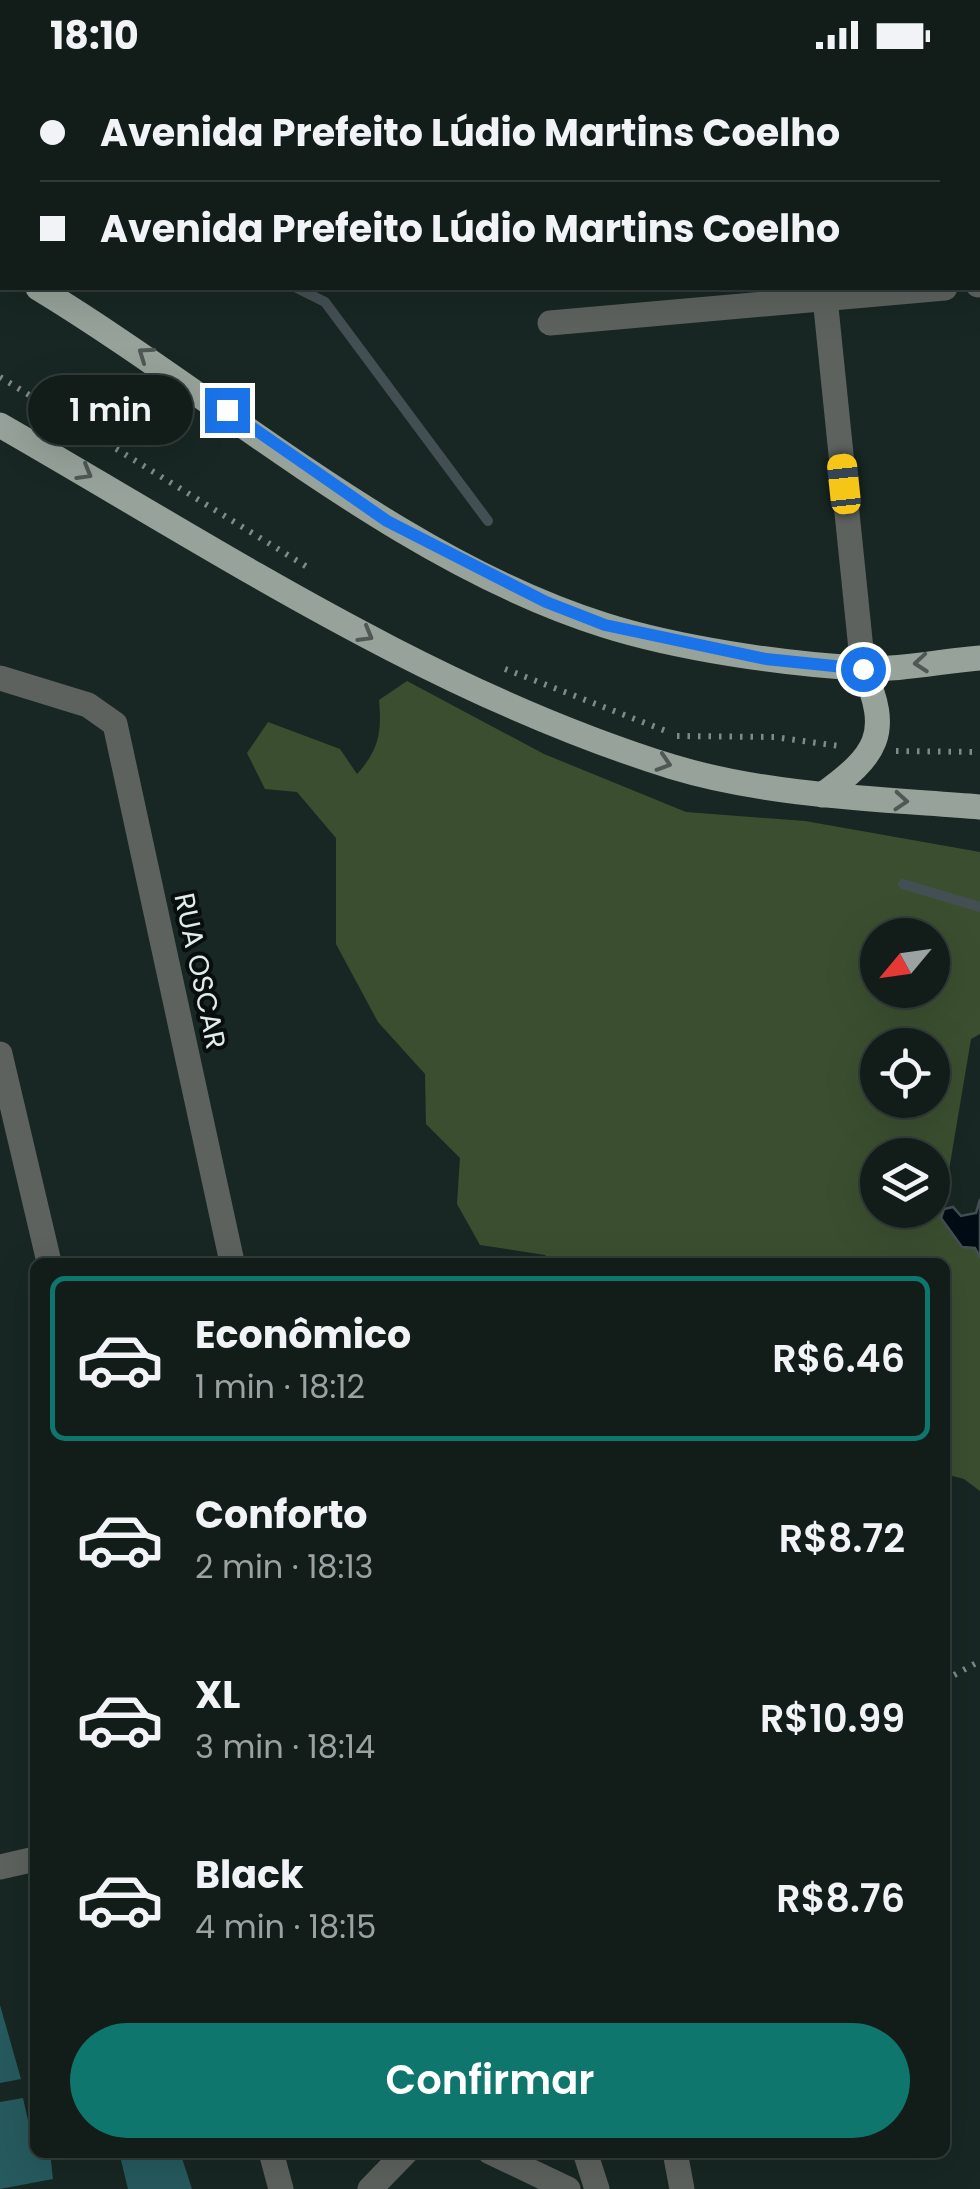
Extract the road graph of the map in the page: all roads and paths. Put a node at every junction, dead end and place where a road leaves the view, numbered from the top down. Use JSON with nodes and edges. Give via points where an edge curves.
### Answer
{"nodes":[{"id":1,"x":41,"y":290,"type":"edge"},
{"id":2,"x":897,"y":290,"type":"edge"},
{"id":3,"x":825,"y":293,"type":"edge"},
{"id":4,"x":550,"y":323,"type":"dead end"},
{"id":5,"x":0,"y":378,"type":"edge"},
{"id":6,"x":0,"y":425,"type":"edge"},
{"id":7,"x":318,"y":574,"type":"dead end"},
{"id":8,"x":980,"y":658,"type":"edge"},
{"id":9,"x":488,"y":662,"type":"dead end"},
{"id":10,"x":863,"y":669,"type":"junction"},
{"id":11,"x":0,"y":678,"type":"edge"},
{"id":12,"x":874,"y":751,"type":"junction"},
{"id":13,"x":980,"y":752,"type":"edge"},
{"id":14,"x":822,"y":795,"type":"junction"},
{"id":15,"x":980,"y":807,"type":"edge"},
{"id":16,"x":0,"y":1054,"type":"edge"},
{"id":17,"x":48,"y":1258,"type":"edge"},
{"id":18,"x":231,"y":1258,"type":"edge"},
{"id":19,"x":980,"y":1662,"type":"edge"},
{"id":20,"x":950,"y":1677,"type":"edge"},
{"id":21,"x":30,"y":1860,"type":"edge"},
{"id":22,"x":0,"y":1867,"type":"edge"},
{"id":23,"x":273,"y":2158,"type":"edge"},
{"id":24,"x":400,"y":2158,"type":"edge"},
{"id":25,"x":503,"y":2158,"type":"edge"},
{"id":26,"x":587,"y":2158,"type":"edge"},
{"id":27,"x":676,"y":2158,"type":"edge"},
{"id":28,"x":281,"y":2189,"type":"edge"},
{"id":29,"x":370,"y":2189,"type":"edge"},
{"id":30,"x":568,"y":2189,"type":"edge"},
{"id":31,"x":597,"y":2189,"type":"edge"},
{"id":32,"x":682,"y":2189,"type":"edge"}],
"edges":[{"from":10,"to":1,"type":"main road","one_way":true,"via":[[766,659],[605,625],[517,590],[387,521]]},
{"from":2,"to":3,"type":"street"},
{"from":3,"to":4,"type":"street"},
{"from":3,"to":10,"type":"street"},
{"from":5,"to":7,"type":"path"},
{"from":6,"to":14,"type":"main road","one_way":true,"via":[[412,662],[676,768]]},
{"from":8,"to":10,"type":"main road","one_way":true},
{"from":9,"to":12,"type":"path","via":[[680,737],[774,737]]},
{"from":10,"to":12,"type":"main road","via":[[879,720]]},
{"from":11,"to":18,"type":"street","name":"RUA OSCAR","via":[[88,705],[115,724]]},
{"from":12,"to":13,"type":"path"},
{"from":12,"to":14,"type":"main road"},
{"from":14,"to":15,"type":"main road","one_way":true},
{"from":16,"to":17,"type":"street"},
{"from":19,"to":20,"type":"path"},
{"from":21,"to":22,"type":"street"},
{"from":23,"to":28,"type":"street"},
{"from":24,"to":29,"type":"street"},
{"from":25,"to":30,"type":"street"},
{"from":26,"to":31,"type":"street"},
{"from":27,"to":32,"type":"street"}]}
